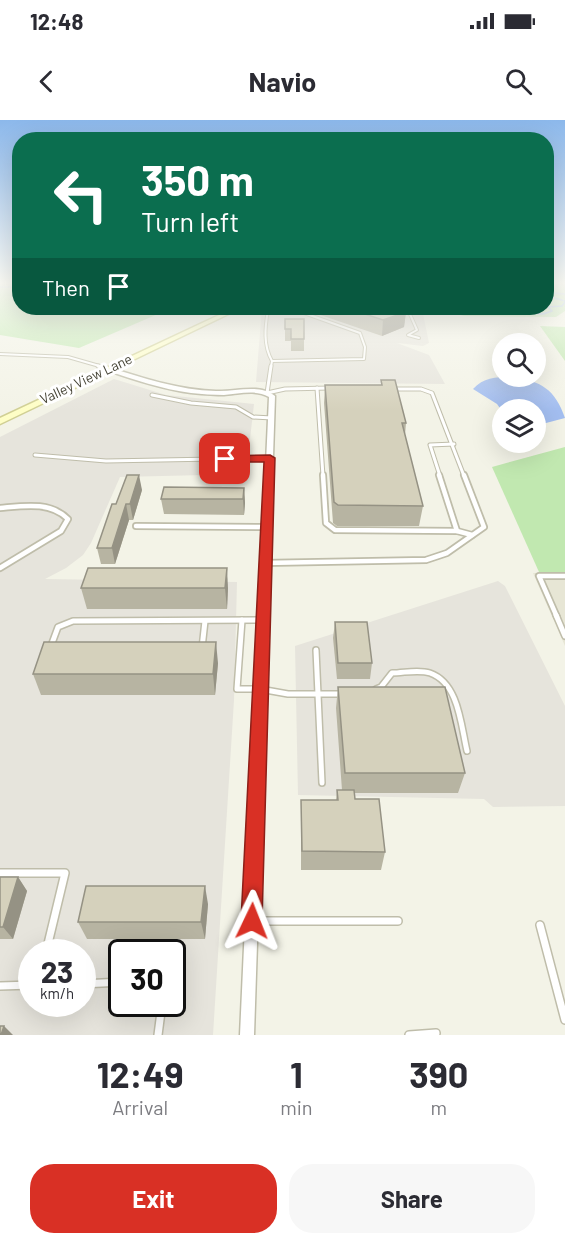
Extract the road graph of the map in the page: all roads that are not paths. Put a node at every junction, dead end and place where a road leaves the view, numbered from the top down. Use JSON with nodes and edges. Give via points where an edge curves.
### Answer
{"nodes":[{"id":1,"x":200,"y":326,"type":"edge"},
{"id":2,"x":266,"y":326,"type":"edge"},
{"id":3,"x":340,"y":326,"type":"edge"},
{"id":4,"x":415,"y":326,"type":"edge"},
{"id":5,"x":419,"y":339,"type":"dead end"},
{"id":6,"x":0,"y":354,"type":"edge"},
{"id":7,"x":272,"y":361,"type":"junction"},
{"id":8,"x":108,"y":369,"type":"junction"},
{"id":9,"x":317,"y":388,"type":"junction"},
{"id":10,"x":336,"y":388,"type":"edge"},
{"id":11,"x":384,"y":389,"type":"edge"},
{"id":12,"x":267,"y":393,"type":"junction"},
{"id":13,"x":152,"y":395,"type":"dead end"},
{"id":14,"x":272,"y":418,"type":"junction"},
{"id":15,"x":0,"y":421,"type":"edge"},
{"id":16,"x":454,"y":444,"type":"junction"},
{"id":17,"x":35,"y":455,"type":"dead end"},
{"id":18,"x":270,"y":458,"type":"junction"},
{"id":19,"x":0,"y":508,"type":"edge"},
{"id":20,"x":136,"y":526,"type":"dead end"},
{"id":21,"x":266,"y":526,"type":"junction"},
{"id":22,"x":457,"y":531,"type":"junction"},
{"id":23,"x":472,"y":535,"type":"junction"},
{"id":24,"x":264,"y":563,"type":"junction"},
{"id":25,"x":0,"y":568,"type":"edge"},
{"id":26,"x":565,"y":576,"type":"edge"},
{"id":27,"x":262,"y":620,"type":"junction"},
{"id":28,"x":205,"y":621,"type":"junction"},
{"id":29,"x":242,"y":621,"type":"junction"},
{"id":30,"x":565,"y":636,"type":"edge"},
{"id":31,"x":316,"y":650,"type":"dead end"},
{"id":32,"x":61,"y":651,"type":"edge"},
{"id":33,"x":190,"y":651,"type":"edge"},
{"id":34,"x":260,"y":689,"type":"junction"},
{"id":35,"x":319,"y":694,"type":"junction"},
{"id":36,"x":354,"y":694,"type":"edge"},
{"id":37,"x":366,"y":694,"type":"edge"},
{"id":38,"x":466,"y":751,"type":"dead end"},
{"id":39,"x":322,"y":783,"type":"dead end"},
{"id":40,"x":0,"y":873,"type":"edge"},
{"id":41,"x":252,"y":921,"type":"junction"},
{"id":42,"x":398,"y":921,"type":"dead end"},
{"id":43,"x":540,"y":925,"type":"dead end"},
{"id":44,"x":49,"y":939,"type":"edge"},
{"id":45,"x":18,"y":985,"type":"edge"},
{"id":46,"x":0,"y":986,"type":"edge"},
{"id":47,"x":160,"y":1017,"type":"edge"},
{"id":48,"x":565,"y":1020,"type":"edge"},
{"id":49,"x":436,"y":1033,"type":"dead end"},
{"id":50,"x":158,"y":1035,"type":"edge"},
{"id":51,"x":248,"y":1035,"type":"edge"},
{"id":52,"x":410,"y":1035,"type":"edge"}],
"edges":[{"from":1,"to":8,"type":"main road","name":"Valley View Lane"},
{"from":2,"to":7,"type":"lane","via":[[267,355]]},
{"from":3,"to":7,"type":"lane","via":[[360,333],[364,359]]},
{"from":4,"to":5,"type":"lane","via":[[417,330],[408,335]]},
{"from":6,"to":8,"type":"lane","via":[[68,357]]},
{"from":7,"to":12,"type":"lane"},
{"from":8,"to":12,"type":"street","via":[[182,390]]},
{"from":8,"to":15,"type":"main road","name":"Valley View Lane"},
{"from":9,"to":10,"type":"lane"},
{"from":9,"to":12,"type":"lane","via":[[285,388]]},
{"from":9,"to":22,"type":"lane","via":[[326,523],[335,530]]},
{"from":11,"to":16,"type":"lane","via":[[421,389],[432,393]]},
{"from":12,"to":14,"type":"street","via":[[272,396]]},
{"from":13,"to":14,"type":"lane","via":[[236,408],[253,417]]},
{"from":14,"to":18,"type":"street"},
{"from":16,"to":22,"type":"lane","via":[[430,445]]},
{"from":16,"to":23,"type":"lane","via":[[484,527]]},
{"from":17,"to":18,"type":"lane","via":[[106,461]]},
{"from":18,"to":21,"type":"street"},
{"from":19,"to":25,"type":"lane","via":[[50,507],[63,512],[68,519],[61,531]]},
{"from":20,"to":21,"type":"lane"},
{"from":21,"to":24,"type":"street"},
{"from":22,"to":23,"type":"lane"},
{"from":23,"to":24,"type":"lane","via":[[447,553],[426,560]]},
{"from":24,"to":27,"type":"street"},
{"from":26,"to":30,"type":"lane","via":[[539,576]]},
{"from":27,"to":29,"type":"lane"},
{"from":27,"to":34,"type":"street"},
{"from":28,"to":29,"type":"lane"},
{"from":28,"to":32,"type":"lane","via":[[73,621],[58,627],[49,651]]},
{"from":28,"to":33,"type":"lane","via":[[202,650]]},
{"from":29,"to":34,"type":"lane","via":[[237,690]]},
{"from":31,"to":35,"type":"lane"},
{"from":34,"to":35,"type":"lane"},
{"from":34,"to":41,"type":"street"},
{"from":35,"to":36,"type":"lane"},
{"from":35,"to":39,"type":"lane"},
{"from":37,"to":38,"type":"lane","via":[[381,687],[392,674],[428,672],[441,679],[451,690]]},
{"from":40,"to":44,"type":"lane","via":[[65,873]]},
{"from":41,"to":42,"type":"lane"},
{"from":41,"to":51,"type":"street"},
{"from":43,"to":48,"type":"lane"},
{"from":45,"to":46,"type":"lane"},
{"from":47,"to":50,"type":"lane"},
{"from":49,"to":52,"type":"lane"}]}
